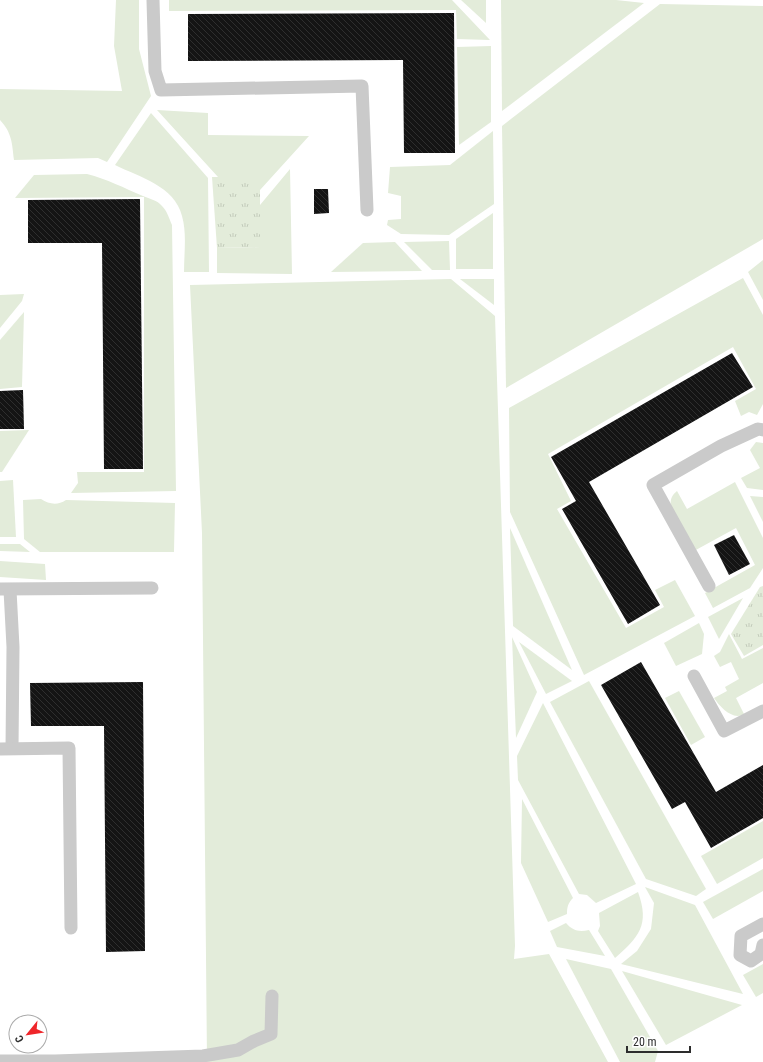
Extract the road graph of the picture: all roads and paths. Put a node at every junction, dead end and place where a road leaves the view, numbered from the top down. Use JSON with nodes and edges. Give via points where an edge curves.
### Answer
{"nodes":[{"id":1,"x":153,"y":0,"type":"edge"},
{"id":2,"x":367,"y":210,"type":"dead end"},
{"id":3,"x":763,"y":430,"type":"edge"},
{"id":4,"x":709,"y":586,"type":"dead end"},
{"id":5,"x":152,"y":588,"type":"dead end"},
{"id":6,"x":5,"y":590,"type":"edge"},
{"id":7,"x":694,"y":676,"type":"dead end"},
{"id":8,"x":763,"y":711,"type":"edge"},
{"id":9,"x":6,"y":749,"type":"edge"},
{"id":10,"x":763,"y":924,"type":"edge"},
{"id":11,"x":71,"y":928,"type":"dead end"},
{"id":12,"x":763,"y":945,"type":"edge"},
{"id":13,"x":272,"y":996,"type":"dead end"},
{"id":14,"x":0,"y":1061,"type":"edge"},
{"id":15,"x":15,"y":1062,"type":"edge"}],
"edges":[{"from":1,"to":2,"type":"lane","via":[[155,71],[161,90],[362,86]]},
{"from":3,"to":4,"type":"lane","via":[[758,429],[722,446],[653,485]]},
{"from":5,"to":6,"type":"lane"},
{"from":6,"to":9,"type":"lane","via":[[13,647]]},
{"from":7,"to":8,"type":"lane","via":[[724,731]]},
{"from":9,"to":11,"type":"lane","via":[[69,748]]},
{"from":10,"to":12,"type":"lane","via":[[740,936],[740,955],[751,960],[761,954]]},
{"from":13,"to":15,"type":"lane","via":[[271,1034],[238,1050],[203,1056]]},
{"from":14,"to":15,"type":"lane"}]}
